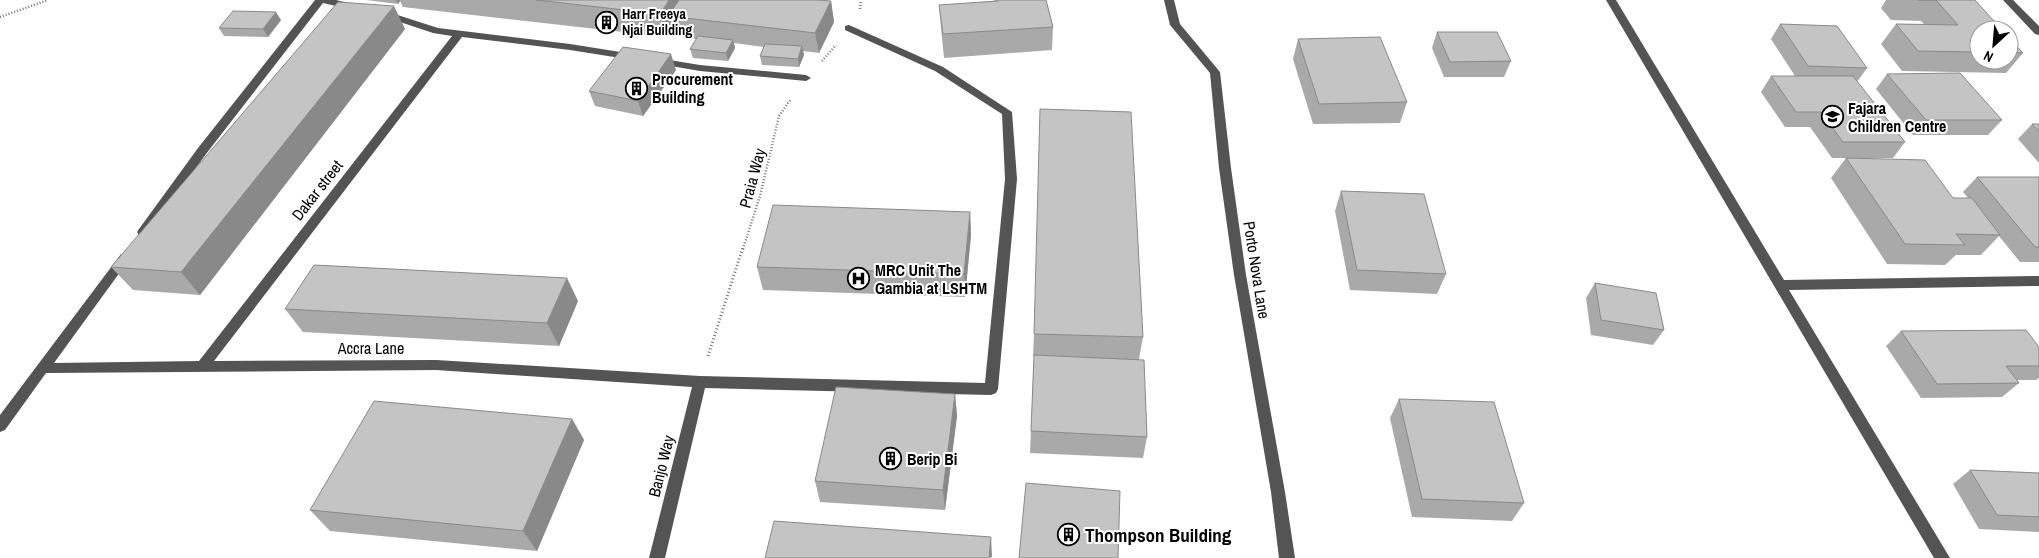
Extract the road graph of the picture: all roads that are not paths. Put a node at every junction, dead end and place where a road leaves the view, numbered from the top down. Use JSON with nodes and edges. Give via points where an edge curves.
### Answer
{"nodes":[{"id":1,"x":320,"y":0,"type":"edge"},
{"id":2,"x":324,"y":0,"type":"edge"},
{"id":3,"x":1169,"y":0,"type":"edge"},
{"id":4,"x":1611,"y":0,"type":"edge"},
{"id":5,"x":2008,"y":0,"type":"edge"},
{"id":6,"x":849,"y":28,"type":"road end"},
{"id":7,"x":2039,"y":32,"type":"edge"},
{"id":8,"x":459,"y":34,"type":"junction"},
{"id":9,"x":806,"y":78,"type":"road end"},
{"id":10,"x":2039,"y":281,"type":"edge"},
{"id":11,"x":1780,"y":285,"type":"junction"},
{"id":12,"x":202,"y":367,"type":"junction"},
{"id":13,"x":43,"y":368,"type":"junction"},
{"id":14,"x":700,"y":382,"type":"junction"},
{"id":15,"x":0,"y":426,"type":"edge"},
{"id":16,"x":657,"y":558,"type":"edge"},
{"id":17,"x":1287,"y":558,"type":"edge"},
{"id":18,"x":1942,"y":558,"type":"edge"}],
"edges":[{"from":1,"to":13,"type":"street","via":[[202,151]]},
{"from":2,"to":8,"type":"street","via":[[436,31]]},
{"from":3,"to":17,"type":"street","name":"Porto Nova Lane","via":[[1175,25],[1215,72],[1239,265]]},
{"from":4,"to":11,"type":"street"},
{"from":5,"to":7,"type":"street"},
{"from":6,"to":14,"type":"street","name":"Accra Lane","via":[[939,69],[1007,112],[1012,179],[991,389]]},
{"from":8,"to":9,"type":"street","via":[[570,47],[700,68]]},
{"from":8,"to":12,"type":"street","name":"Dakar street"},
{"from":10,"to":11,"type":"street"},
{"from":11,"to":18,"type":"street"},
{"from":12,"to":13,"type":"street","name":"Accra Lane"},
{"from":12,"to":14,"type":"street","name":"Accra Lane","via":[[436,365]]},
{"from":13,"to":15,"type":"street"},
{"from":14,"to":16,"type":"street","name":"Banjo Way"}]}
